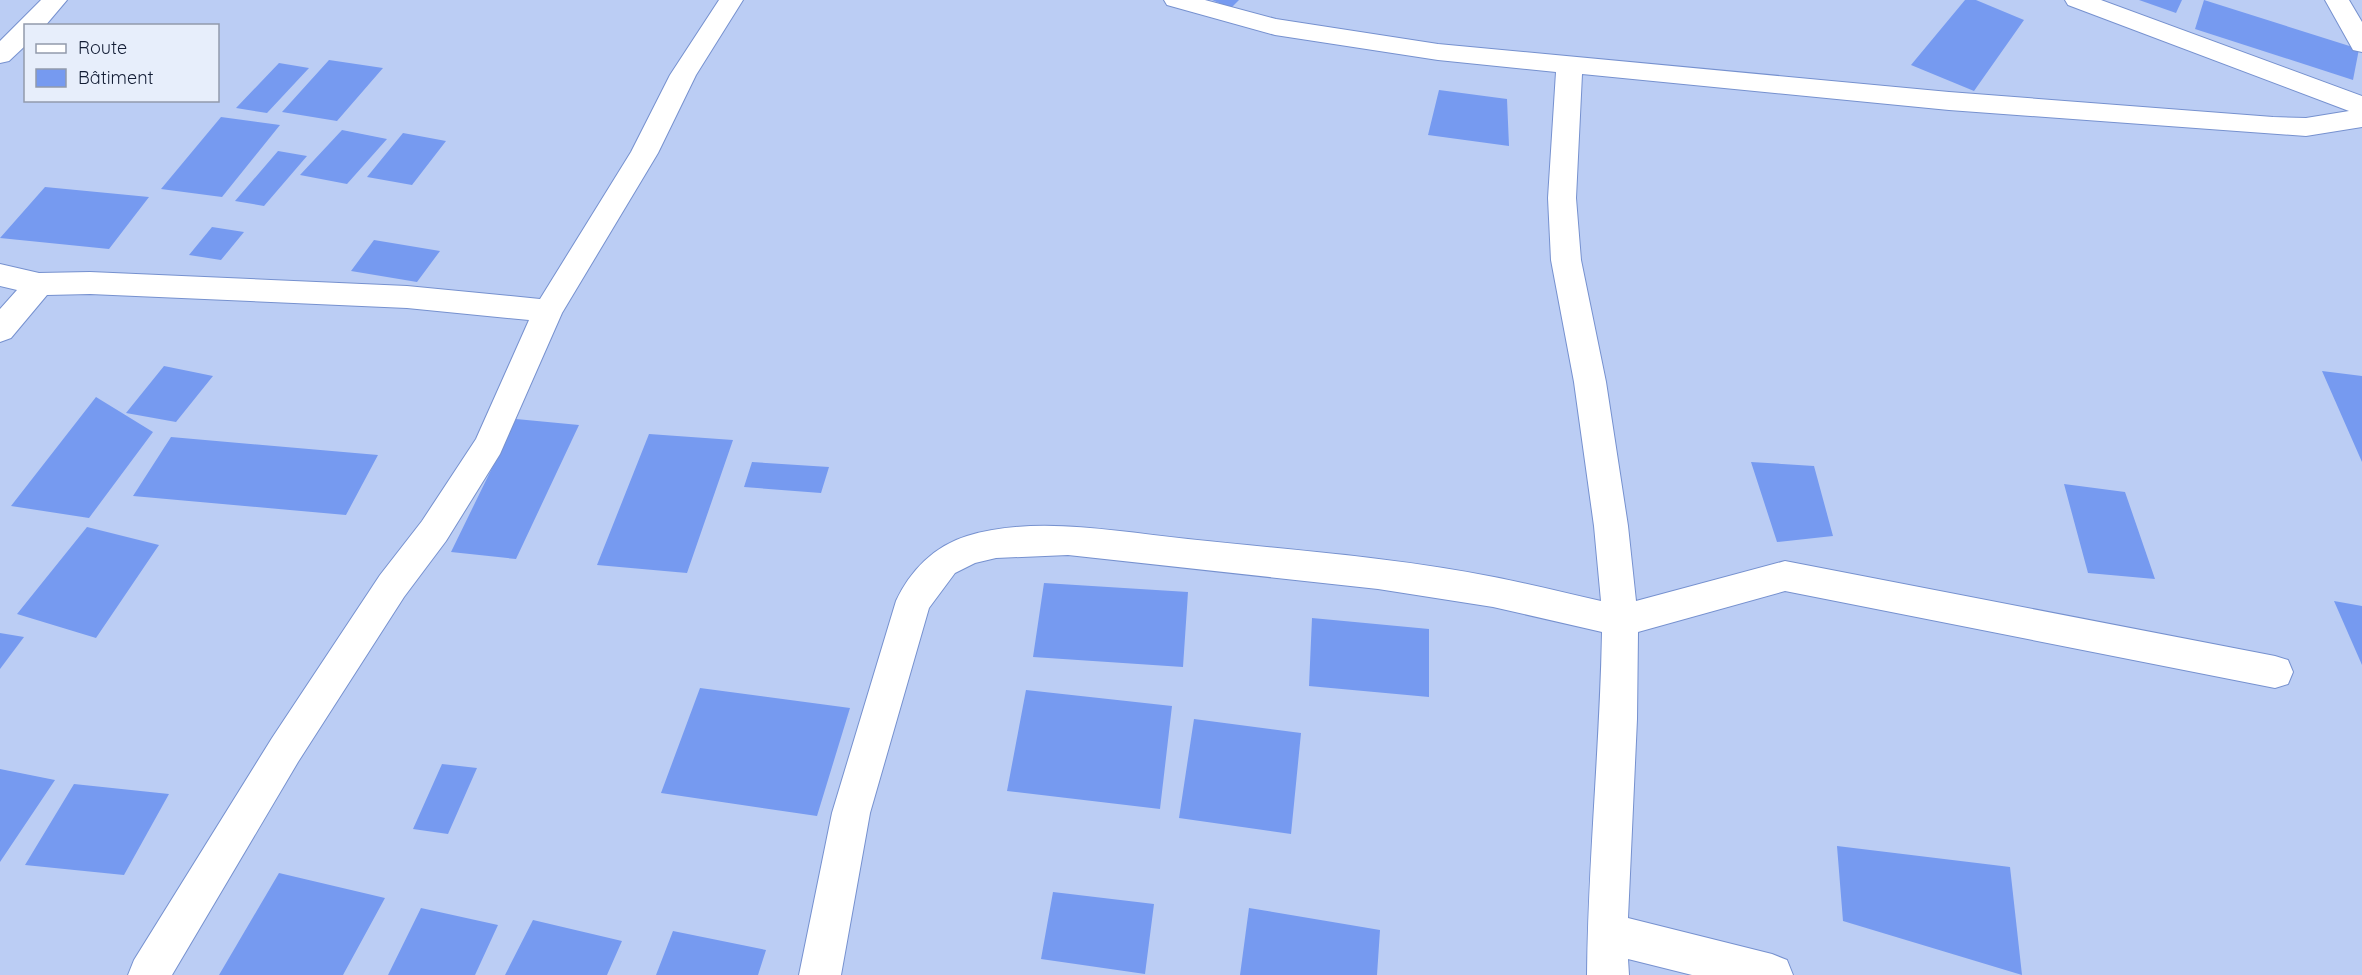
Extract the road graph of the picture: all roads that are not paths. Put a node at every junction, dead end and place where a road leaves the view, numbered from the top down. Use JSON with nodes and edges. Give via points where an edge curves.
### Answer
{"nodes":[{"id":1,"x":55,"y":0,"type":"edge"},
{"id":2,"x":731,"y":0,"type":"edge"},
{"id":3,"x":1176,"y":0,"type":"edge"},
{"id":4,"x":2077,"y":0,"type":"edge"},
{"id":5,"x":2337,"y":0,"type":"edge"},
{"id":6,"x":32,"y":24,"type":"edge"},
{"id":7,"x":24,"y":32,"type":"edge"},
{"id":8,"x":2362,"y":44,"type":"edge"},
{"id":9,"x":0,"y":55,"type":"edge"},
{"id":10,"x":1570,"y":65,"type":"junction"},
{"id":11,"x":2362,"y":106,"type":"edge"},
{"id":12,"x":2362,"y":118,"type":"edge"},
{"id":13,"x":0,"y":275,"type":"edge"},
{"id":14,"x":39,"y":284,"type":"junction"},
{"id":15,"x":548,"y":311,"type":"junction"},
{"id":16,"x":0,"y":330,"type":"edge"},
{"id":17,"x":1620,"y":621,"type":"junction"},
{"id":18,"x":2275,"y":672,"type":"dead end"},
{"id":19,"x":1608,"y":933,"type":"junction"},
{"id":20,"x":149,"y":975,"type":"edge"},
{"id":21,"x":820,"y":975,"type":"edge"},
{"id":22,"x":1608,"y":975,"type":"edge"},
{"id":23,"x":1772,"y":975,"type":"edge"}],
"edges":[{"from":1,"to":6,"type":"street"},
{"from":2,"to":15,"type":"street","via":[[683,75],[644,153]]},
{"from":3,"to":10,"type":"street","via":[[1275,27],[1438,52]]},
{"from":4,"to":11,"type":"street"},
{"from":5,"to":8,"type":"street"},
{"from":7,"to":9,"type":"street"},
{"from":10,"to":12,"type":"street","via":[[1949,101],[2273,126],[2306,127]]},
{"from":10,"to":17,"type":"street","via":[[1562,198],[1566,260],[1590,382]]},
{"from":13,"to":14,"type":"street"},
{"from":14,"to":15,"type":"street","via":[[407,297]]},
{"from":14,"to":16,"type":"street"},
{"from":15,"to":20,"type":"street","via":[[489,445],[285,750]]},
{"from":17,"to":18,"type":"street","via":[[1785,576]]},
{"from":17,"to":19,"type":"street"},
{"from":17,"to":21,"type":"street","via":[[1493,592],[1378,574],[1144,548],[1068,541],[996,544],[968,550],[943,563],[913,601],[851,813]]},
{"from":19,"to":22,"type":"street"},
{"from":19,"to":23,"type":"street"}]}
